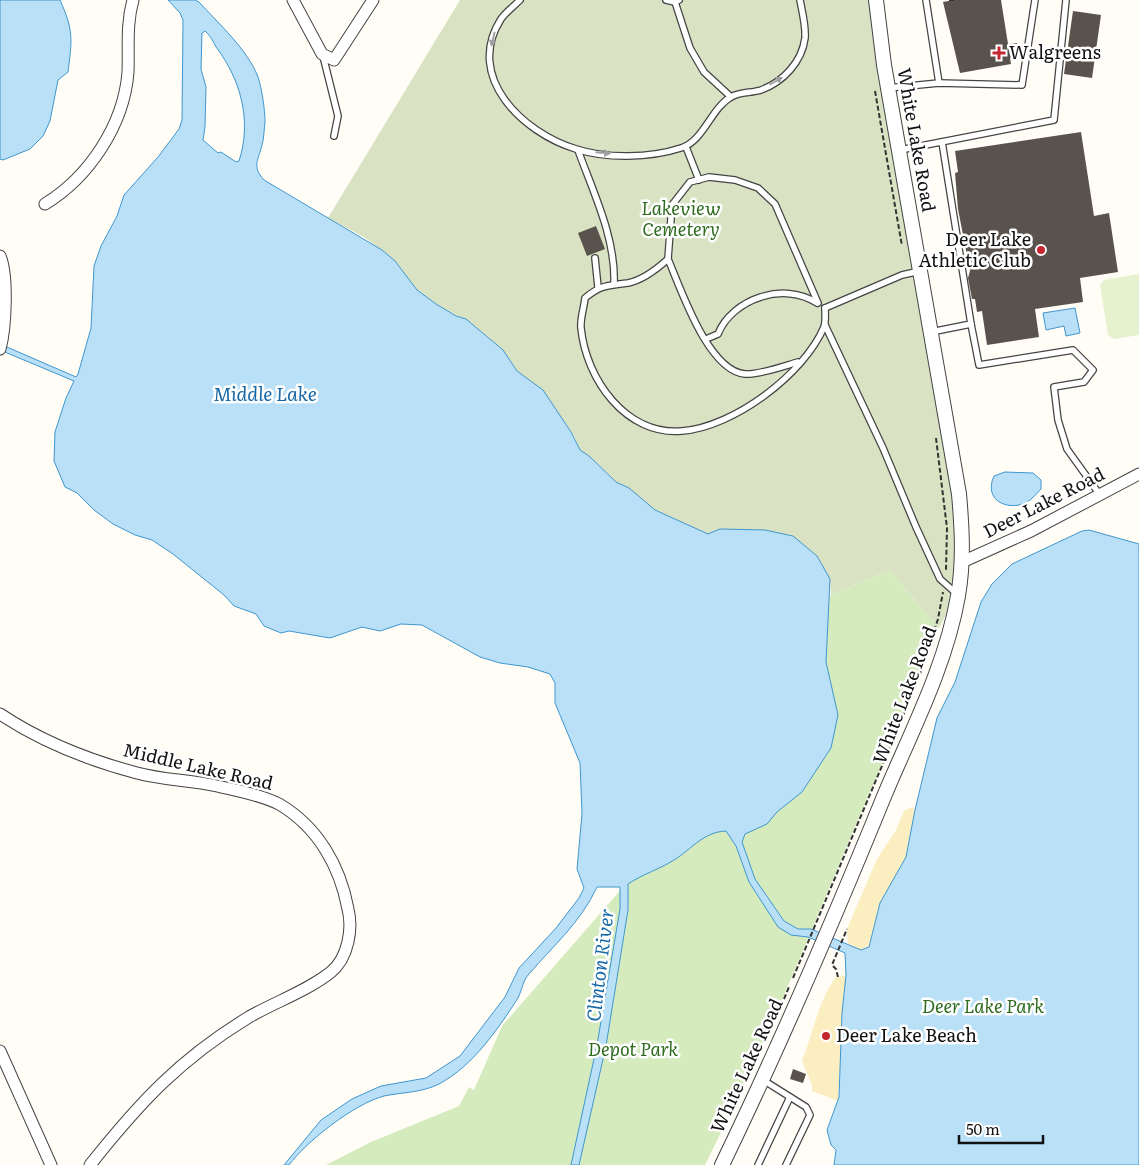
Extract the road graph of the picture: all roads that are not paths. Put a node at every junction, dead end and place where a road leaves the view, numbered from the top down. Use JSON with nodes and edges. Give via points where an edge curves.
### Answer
{"nodes":[{"id":1,"x":293,"y":0,"type":"edge"},
{"id":2,"x":373,"y":0,"type":"edge"},
{"id":3,"x":520,"y":0,"type":"edge"},
{"id":4,"x":666,"y":0,"type":"edge"},
{"id":5,"x":800,"y":0,"type":"edge"},
{"id":6,"x":876,"y":0,"type":"edge"},
{"id":7,"x":926,"y":0,"type":"edge"},
{"id":8,"x":1034,"y":0,"type":"edge"},
{"id":9,"x":1066,"y":0,"type":"edge"},
{"id":10,"x":132,"y":1,"type":"edge"},
{"id":11,"x":677,"y":1,"type":"edge"},
{"id":12,"x":322,"y":54,"type":"junction"},
{"id":13,"x":939,"y":83,"type":"junction"},
{"id":14,"x":888,"y":88,"type":"junction"},
{"id":15,"x":731,"y":97,"type":"junction"},
{"id":16,"x":334,"y":136,"type":"dead end"},
{"id":17,"x":942,"y":142,"type":"junction"},
{"id":18,"x":686,"y":147,"type":"junction"},
{"id":19,"x":578,"y":150,"type":"junction"},
{"id":20,"x":899,"y":150,"type":"junction"},
{"id":21,"x":699,"y":180,"type":"junction"},
{"id":22,"x":45,"y":204,"type":"dead end"},
{"id":23,"x":0,"y":256,"type":"edge"},
{"id":24,"x":595,"y":258,"type":"dead end"},
{"id":25,"x":668,"y":259,"type":"junction"},
{"id":26,"x":920,"y":271,"type":"junction"},
{"id":27,"x":614,"y":284,"type":"junction"},
{"id":28,"x":598,"y":287,"type":"junction"},
{"id":29,"x":818,"y":303,"type":"junction"},
{"id":30,"x":825,"y":308,"type":"junction"},
{"id":31,"x":971,"y":324,"type":"junction"},
{"id":32,"x":825,"y":325,"type":"junction"},
{"id":33,"x":931,"y":332,"type":"junction"},
{"id":34,"x":706,"y":339,"type":"junction"},
{"id":35,"x":1,"y":345,"type":"edge"},
{"id":36,"x":800,"y":362,"type":"junction"},
{"id":37,"x":1139,"y":474,"type":"edge"},
{"id":38,"x":1100,"y":495,"type":"junction"},
{"id":39,"x":962,"y":562,"type":"junction"},
{"id":40,"x":958,"y":595,"type":"junction"},
{"id":41,"x":0,"y":714,"type":"edge"},
{"id":42,"x":0,"y":1051,"type":"edge"},
{"id":43,"x":763,"y":1080,"type":"junction"},
{"id":44,"x":790,"y":1097,"type":"junction"},
{"id":45,"x":51,"y":1165,"type":"edge"},
{"id":46,"x":90,"y":1165,"type":"edge"},
{"id":47,"x":722,"y":1165,"type":"edge"},
{"id":48,"x":758,"y":1165,"type":"edge"},
{"id":49,"x":786,"y":1165,"type":"edge"}],
"edges":[{"from":1,"to":12,"type":"street"},
{"from":2,"to":12,"type":"street","via":[[334,60]]},
{"from":3,"to":19,"type":"lane","one_way":true,"via":[[502,18],[493,36],[490,63],[499,92],[517,117],[541,133]]},
{"from":4,"to":11,"type":"lane"},
{"from":15,"to":5,"type":"lane","one_way":true,"via":[[761,90],[788,74],[798,59],[805,37]]},
{"from":6,"to":14,"type":"street","name":"White Lake Road"},
{"from":7,"to":13,"type":"lane"},
{"from":8,"to":13,"type":"lane","via":[[1022,85]]},
{"from":9,"to":17,"type":"lane","via":[[1054,120]]},
{"from":10,"to":22,"type":"street","via":[[127,24],[128,73],[121,109],[109,134],[86,167],[68,187]]},
{"from":11,"to":15,"type":"lane","via":[[690,48],[704,72]]},
{"from":12,"to":16,"type":"lane","via":[[338,116]]},
{"from":13,"to":14,"type":"lane"},
{"from":14,"to":20,"type":"street","name":"White Lake Road"},
{"from":15,"to":18,"type":"lane"},
{"from":17,"to":20,"type":"lane"},
{"from":17,"to":31,"type":"lane"},
{"from":19,"to":18,"type":"lane","one_way":true,"via":[[631,156]]},
{"from":18,"to":21,"type":"lane"},
{"from":19,"to":27,"type":"lane","via":[[607,231],[615,263]]},
{"from":20,"to":26,"type":"street","name":"White Lake Road"},
{"from":21,"to":25,"type":"lane","via":[[690,182],[672,205]]},
{"from":21,"to":29,"type":"lane","via":[[709,177],[735,180],[758,188],[775,204]]},
{"from":23,"to":35,"type":"street","via":[[5,267],[5,318]]},
{"from":24,"to":28,"type":"lane"},
{"from":25,"to":27,"type":"lane","via":[[654,271],[629,283]]},
{"from":25,"to":34,"type":"lane"},
{"from":26,"to":30,"type":"lane","via":[[902,275]]},
{"from":26,"to":33,"type":"street","name":"White Lake Road"},
{"from":27,"to":28,"type":"lane"},
{"from":28,"to":36,"type":"lane","via":[[585,298],[581,326],[586,357],[602,388],[623,412],[647,427],[681,432],[716,424],[748,407]]},
{"from":29,"to":30,"type":"lane"},
{"from":29,"to":34,"type":"lane","via":[[808,296],[776,294],[747,302],[724,321],[718,334]]},
{"from":30,"to":32,"type":"lane"},
{"from":31,"to":33,"type":"lane"},
{"from":31,"to":38,"type":"lane","via":[[979,365],[1073,350],[1093,370],[1084,382],[1054,387],[1058,420],[1067,449]]},
{"from":32,"to":36,"type":"lane"},
{"from":32,"to":40,"type":"lane","via":[[940,579]]},
{"from":33,"to":39,"type":"street","name":"White Lake Road","via":[[959,494]]},
{"from":34,"to":36,"type":"lane","via":[[714,354],[728,368],[745,374]]},
{"from":37,"to":38,"type":"street","name":"Deer Lake Road"},
{"from":38,"to":39,"type":"street","name":"Deer Lake Road","via":[[1001,546]]},
{"from":39,"to":40,"type":"street","name":"White Lake Road"},
{"from":40,"to":43,"type":"street","name":"White Lake Road","via":[[939,666]]},
{"from":41,"to":46,"type":"street","name":"Middle Lake Road","via":[[39,739],[99,761],[167,779],[216,786],[279,804],[316,836],[330,854],[339,873],[351,920],[343,956],[332,972],[249,1017],[194,1053],[159,1083]]},
{"from":42,"to":45,"type":"street"},
{"from":43,"to":44,"type":"lane"},
{"from":43,"to":47,"type":"street","name":"White Lake Road"},
{"from":44,"to":48,"type":"lane"},
{"from":44,"to":49,"type":"lane","via":[[806,1107],[810,1115]]}]}
